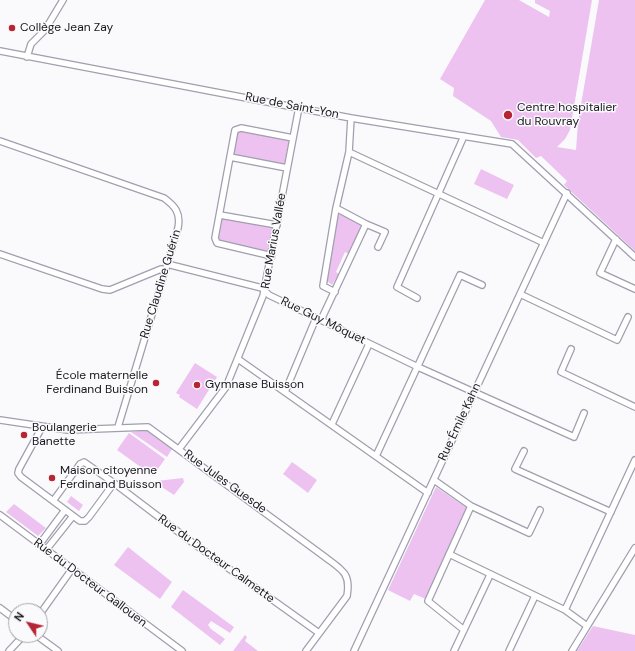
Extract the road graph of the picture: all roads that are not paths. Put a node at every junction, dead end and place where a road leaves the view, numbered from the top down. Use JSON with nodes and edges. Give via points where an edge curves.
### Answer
{"nodes":[{"id":1,"x":62,"y":1,"type":"edge"},
{"id":2,"x":0,"y":51,"type":"edge"},
{"id":3,"x":27,"y":57,"type":"junction"},
{"id":4,"x":299,"y":107,"type":"junction"},
{"id":5,"x":351,"y":118,"type":"junction"},
{"id":6,"x":464,"y":136,"type":"junction"},
{"id":7,"x":293,"y":138,"type":"junction"},
{"id":8,"x":0,"y":141,"type":"edge"},
{"id":9,"x":348,"y":152,"type":"junction"},
{"id":10,"x":230,"y":157,"type":"junction"},
{"id":11,"x":287,"y":168,"type":"junction"},
{"id":12,"x":567,"y":193,"type":"junction"},
{"id":13,"x":438,"y":195,"type":"junction"},
{"id":14,"x":336,"y":208,"type":"junction"},
{"id":15,"x":220,"y":215,"type":"junction"},
{"id":16,"x":366,"y":224,"type":"junction"},
{"id":17,"x":277,"y":225,"type":"junction"},
{"id":18,"x":616,"y":239,"type":"junction"},
{"id":19,"x":544,"y":243,"type":"junction"},
{"id":20,"x":378,"y":246,"type":"dead end"},
{"id":21,"x":0,"y":254,"type":"edge"},
{"id":22,"x":272,"y":256,"type":"junction"},
{"id":23,"x":635,"y":258,"type":"edge"},
{"id":24,"x":166,"y":267,"type":"junction"},
{"id":25,"x":482,"y":285,"type":"dead end"},
{"id":26,"x":635,"y":289,"type":"edge"},
{"id":27,"x":265,"y":291,"type":"junction"},
{"id":28,"x":335,"y":292,"type":"junction"},
{"id":29,"x":520,"y":294,"type":"junction"},
{"id":30,"x":417,"y":298,"type":"dead end"},
{"id":31,"x":628,"y":317,"type":"dead end"},
{"id":32,"x":319,"y":319,"type":"junction"},
{"id":33,"x":369,"y":344,"type":"junction"},
{"id":34,"x":571,"y":350,"type":"dead end"},
{"id":35,"x":238,"y":359,"type":"junction"},
{"id":36,"x":418,"y":367,"type":"junction"},
{"id":37,"x":285,"y":392,"type":"junction"},
{"id":38,"x":474,"y":392,"type":"junction"},
{"id":39,"x":635,"y":407,"type":"edge"},
{"id":40,"x":584,"y":413,"type":"dead end"},
{"id":41,"x":0,"y":420,"type":"edge"},
{"id":42,"x":332,"y":424,"type":"junction"},
{"id":43,"x":42,"y":426,"type":"junction"},
{"id":44,"x":118,"y":427,"type":"junction"},
{"id":45,"x":179,"y":449,"type":"junction"},
{"id":46,"x":524,"y":451,"type":"dead end"},
{"id":47,"x":376,"y":456,"type":"junction"},
{"id":48,"x":635,"y":460,"type":"edge"},
{"id":49,"x":434,"y":480,"type":"junction"},
{"id":50,"x":114,"y":483,"type":"junction"},
{"id":51,"x":428,"y":493,"type":"junction"},
{"id":52,"x":53,"y":501,"type":"junction"},
{"id":53,"x":471,"y":506,"type":"junction"},
{"id":54,"x":65,"y":510,"type":"junction"},
{"id":55,"x":540,"y":510,"type":"dead end"},
{"id":56,"x":610,"y":512,"type":"junction"},
{"id":57,"x":0,"y":515,"type":"edge"},
{"id":58,"x":72,"y":516,"type":"junction"},
{"id":59,"x":39,"y":545,"type":"junction"},
{"id":60,"x":635,"y":548,"type":"edge"},
{"id":61,"x":46,"y":550,"type":"junction"},
{"id":62,"x":449,"y":554,"type":"junction"},
{"id":63,"x":72,"y":569,"type":"junction"},
{"id":64,"x":490,"y":575,"type":"junction"},
{"id":65,"x":535,"y":596,"type":"junction"},
{"id":66,"x":48,"y":603,"type":"edge"},
{"id":67,"x":565,"y":610,"type":"junction"},
{"id":68,"x":587,"y":626,"type":"junction"},
{"id":69,"x":464,"y":630,"type":"junction"},
{"id":70,"x":319,"y":634,"type":"junction"},
{"id":71,"x":16,"y":643,"type":"edge"},
{"id":72,"x":47,"y":643,"type":"edge"},
{"id":73,"x":9,"y":651,"type":"edge"},
{"id":74,"x":58,"y":651,"type":"edge"},
{"id":75,"x":182,"y":651,"type":"edge"},
{"id":76,"x":306,"y":651,"type":"edge"},
{"id":77,"x":354,"y":651,"type":"edge"},
{"id":78,"x":454,"y":651,"type":"edge"},
{"id":79,"x":509,"y":651,"type":"edge"},
{"id":80,"x":572,"y":651,"type":"edge"}],
"edges":[{"from":1,"to":3,"type":"street","via":[[45,30],[30,44]]},
{"from":2,"to":3,"type":"street","name":"Rue de Saint-Yon"},
{"from":3,"to":4,"type":"street","name":"Rue de Saint-Yon"},
{"from":4,"to":5,"type":"street","name":"Rue de Saint-Yon"},
{"from":4,"to":7,"type":"street","name":"Rue Marius Vallée"},
{"from":5,"to":6,"type":"street","name":"Rue de Saint-Yon"},
{"from":5,"to":9,"type":"street"},
{"from":6,"to":12,"type":"street","name":"Rue de Saint-Yon","via":[[515,145]]},
{"from":6,"to":13,"type":"street"},
{"from":7,"to":10,"type":"street","via":[[241,128],[235,130]]},
{"from":7,"to":11,"type":"street","name":"Rue Marius Vallée"},
{"from":8,"to":24,"type":"street","name":"Rue Claudine Guérin","via":[[164,198],[174,206],[179,221]]},
{"from":9,"to":13,"type":"street"},
{"from":9,"to":14,"type":"street"},
{"from":10,"to":11,"type":"street"},
{"from":10,"to":15,"type":"street"},
{"from":11,"to":17,"type":"street","name":"Rue Marius Vallée"},
{"from":12,"to":18,"type":"street","name":"Rue de Saint-Yon"},
{"from":12,"to":19,"type":"street","name":"Rue Émile Kahn"},
{"from":13,"to":19,"type":"street"},
{"from":13,"to":30,"type":"street","via":[[397,287]]},
{"from":14,"to":16,"type":"street"},
{"from":14,"to":28,"type":"street","via":[[323,286]]},
{"from":15,"to":17,"type":"street"},
{"from":15,"to":22,"type":"street","via":[[215,238],[217,243]]},
{"from":16,"to":20,"type":"street","via":[[384,232]]},
{"from":16,"to":28,"type":"street"},
{"from":17,"to":22,"type":"street","name":"Rue Marius Vallée"},
{"from":18,"to":23,"type":"street","name":"Rue de Saint-Yon"},
{"from":18,"to":26,"type":"street","via":[[600,273]]},
{"from":19,"to":29,"type":"street","name":"Rue Émile Kahn"},
{"from":21,"to":24,"type":"street","via":[[110,290]]},
{"from":22,"to":27,"type":"street","name":"Rue Marius Vallée"},
{"from":24,"to":27,"type":"street","name":"Rue Guy Môquet","via":[[250,284]]},
{"from":24,"to":44,"type":"street","name":"Rue Claudine Guérin"},
{"from":25,"to":36,"type":"street","via":[[460,275]]},
{"from":27,"to":32,"type":"street","name":"Rue Guy Môquet"},
{"from":27,"to":35,"type":"street","name":"Rue Marius Vallée"},
{"from":28,"to":32,"type":"street"},
{"from":29,"to":31,"type":"street","via":[[617,340]]},
{"from":29,"to":38,"type":"street","name":"Rue Émile Kahn"},
{"from":32,"to":33,"type":"street","name":"Rue Guy Môquet"},
{"from":32,"to":37,"type":"street"},
{"from":33,"to":36,"type":"street","name":"Rue Guy Môquet"},
{"from":33,"to":42,"type":"street"},
{"from":34,"to":39,"type":"street","via":[[561,372]]},
{"from":35,"to":37,"type":"street"},
{"from":35,"to":45,"type":"street","name":"Rue Marius Vallée","via":[[226,387]]},
{"from":36,"to":38,"type":"street","name":"Rue Guy Môquet"},
{"from":36,"to":47,"type":"street"},
{"from":37,"to":42,"type":"street"},
{"from":38,"to":40,"type":"street","name":"Rue Guy Môquet","via":[[574,437]]},
{"from":38,"to":49,"type":"street","name":"Rue Émile Kahn"},
{"from":41,"to":43,"type":"street","name":"Rue Jules Guesde"},
{"from":42,"to":47,"type":"street"},
{"from":43,"to":44,"type":"street","name":"Rue Jules Guesde","via":[[68,430]]},
{"from":43,"to":52,"type":"street","via":[[18,473]]},
{"from":44,"to":45,"type":"street","name":"Rue Jules Guesde","via":[[148,427]]},
{"from":45,"to":70,"type":"street","name":"Rue Jules Guesde","via":[[345,572],[349,585],[347,596]]},
{"from":46,"to":56,"type":"street","via":[[515,469]]},
{"from":47,"to":51,"type":"street"},
{"from":48,"to":56,"type":"street"},
{"from":49,"to":51,"type":"street","name":"Rue Émile Kahn"},
{"from":49,"to":53,"type":"street"},
{"from":50,"to":52,"type":"street","name":"Rue du Docteur Calmette","via":[[84,462]]},
{"from":50,"to":58,"type":"street","via":[[85,521]]},
{"from":50,"to":70,"type":"street","name":"Rue du Docteur Calmette"},
{"from":51,"to":77,"type":"street","name":"Rue Émile Kahn"},
{"from":52,"to":54,"type":"street"},
{"from":53,"to":55,"type":"street","via":[[529,533]]},
{"from":53,"to":62,"type":"street"},
{"from":54,"to":58,"type":"street"},
{"from":54,"to":59,"type":"street"},
{"from":56,"to":67,"type":"street"},
{"from":57,"to":59,"type":"street","name":"Rue du Docteur Gallouen"},
{"from":58,"to":61,"type":"street"},
{"from":59,"to":61,"type":"street","name":"Rue du Docteur Gallouen"},
{"from":60,"to":68,"type":"street"},
{"from":61,"to":63,"type":"street","name":"Rue du Docteur Gallouen"},
{"from":62,"to":64,"type":"street"},
{"from":62,"to":69,"type":"street","via":[[428,601]]},
{"from":63,"to":66,"type":"street"},
{"from":63,"to":75,"type":"street","name":"Rue du Docteur Gallouen"},
{"from":64,"to":65,"type":"street"},
{"from":64,"to":69,"type":"street"},
{"from":65,"to":67,"type":"street"},
{"from":65,"to":79,"type":"street"},
{"from":67,"to":68,"type":"street"},
{"from":68,"to":80,"type":"street"},
{"from":69,"to":78,"type":"street"},
{"from":70,"to":76,"type":"street","name":"Rue Jules Guesde"},
{"from":71,"to":73,"type":"street"},
{"from":72,"to":74,"type":"street"}]}
